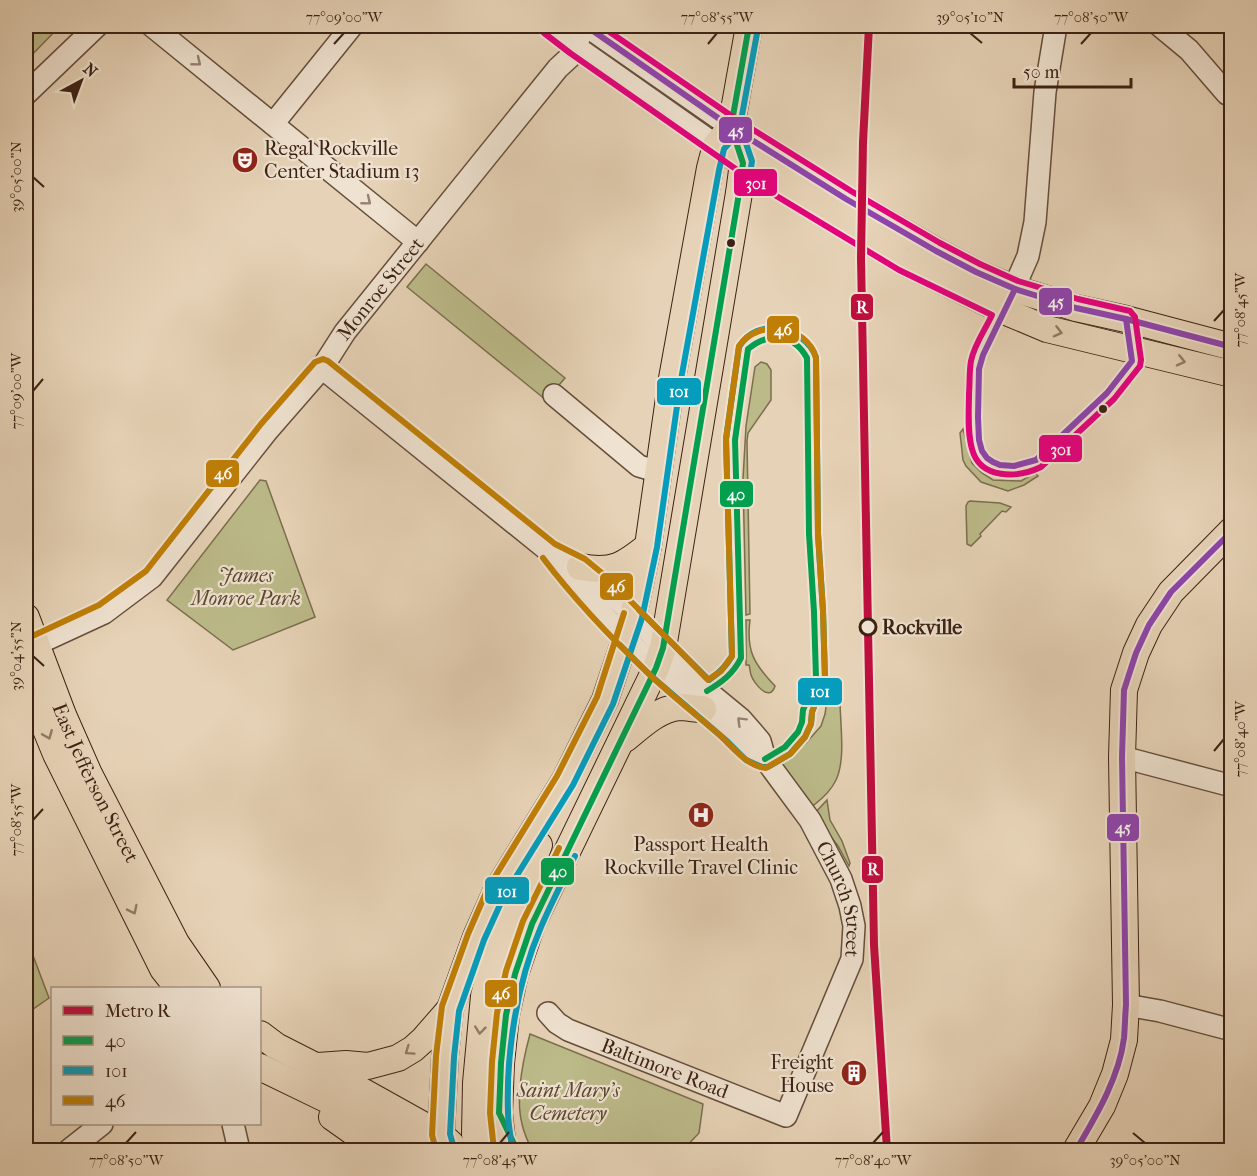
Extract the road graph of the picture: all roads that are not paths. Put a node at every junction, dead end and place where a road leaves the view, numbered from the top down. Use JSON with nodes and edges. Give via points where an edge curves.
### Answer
{"nodes":[{"id":1,"x":97,"y":26,"type":"edge"},
{"id":2,"x":152,"y":26,"type":"edge"},
{"id":3,"x":352,"y":26,"type":"edge"},
{"id":4,"x":550,"y":26,"type":"edge"},
{"id":5,"x":585,"y":26,"type":"edge"},
{"id":6,"x":749,"y":26,"type":"edge"},
{"id":7,"x":1056,"y":26,"type":"edge"},
{"id":8,"x":1160,"y":26,"type":"edge"},
{"id":9,"x":575,"y":46,"type":"junction"},
{"id":10,"x":26,"y":94,"type":"edge"},
{"id":11,"x":1227,"y":94,"type":"dead end"},
{"id":12,"x":273,"y":124,"type":"junction"},
{"id":13,"x":724,"y":136,"type":"junction"},
{"id":14,"x":742,"y":163,"type":"junction"},
{"id":15,"x":418,"y":242,"type":"junction"},
{"id":16,"x":1009,"y":300,"type":"junction"},
{"id":17,"x":1232,"y":347,"type":"edge"},
{"id":18,"x":322,"y":368,"type":"junction"},
{"id":19,"x":1232,"y":374,"type":"edge"},
{"id":20,"x":554,"y":395,"type":"dead end"},
{"id":21,"x":659,"y":472,"type":"junction"},
{"id":22,"x":1231,"y":533,"type":"edge"},
{"id":23,"x":648,"y":546,"type":"junction"},
{"id":24,"x":550,"y":552,"type":"junction"},
{"id":25,"x":580,"y":567,"type":"junction"},
{"id":26,"x":26,"y":617,"type":"edge"},
{"id":27,"x":630,"y":628,"type":"junction"},
{"id":28,"x":31,"y":647,"type":"edge"},
{"id":29,"x":660,"y":658,"type":"junction"},
{"id":30,"x":26,"y":681,"type":"edge"},
{"id":31,"x":703,"y":709,"type":"junction"},
{"id":32,"x":618,"y":746,"type":"junction"},
{"id":33,"x":1122,"y":757,"type":"junction"},
{"id":34,"x":765,"y":759,"type":"junction"},
{"id":35,"x":565,"y":780,"type":"junction"},
{"id":36,"x":1232,"y":786,"type":"edge"},
{"id":37,"x":171,"y":982,"type":"edge"},
{"id":38,"x":206,"y":987,"type":"edge"},
{"id":39,"x":1126,"y":1005,"type":"junction"},
{"id":40,"x":450,"y":1009,"type":"junction"},
{"id":41,"x":548,"y":1013,"type":"dead end"},
{"id":42,"x":1232,"y":1030,"type":"edge"},
{"id":43,"x":261,"y":1035,"type":"edge"},
{"id":44,"x":317,"y":1066,"type":"junction"},
{"id":45,"x":261,"y":1068,"type":"edge"},
{"id":46,"x":261,"y":1069,"type":"edge"},
{"id":47,"x":499,"y":1113,"type":"junction"},
{"id":48,"x":786,"y":1116,"type":"joint"},
{"id":49,"x":101,"y":1125,"type":"edge"},
{"id":50,"x":232,"y":1125,"type":"edge"},
{"id":51,"x":448,"y":1147,"type":"edge"},
{"id":52,"x":69,"y":1150,"type":"edge"},
{"id":53,"x":239,"y":1150,"type":"edge"},
{"id":54,"x":377,"y":1150,"type":"edge"},
{"id":55,"x":421,"y":1150,"type":"edge"},
{"id":56,"x":478,"y":1150,"type":"edge"},
{"id":57,"x":503,"y":1150,"type":"edge"},
{"id":58,"x":517,"y":1150,"type":"edge"},
{"id":59,"x":1076,"y":1150,"type":"edge"}],
"edges":[{"from":1,"to":10,"type":"street"},
{"from":2,"to":12,"type":"street","one_way":true},
{"from":3,"to":12,"type":"street"},
{"from":4,"to":9,"type":"street"},
{"from":5,"to":9,"type":"street","name":"Monroe Street"},
{"from":5,"to":13,"type":"street"},
{"from":6,"to":13,"type":"main road"},
{"from":7,"to":16,"type":"street","via":[[1045,92],[1035,222],[1028,256]]},
{"from":8,"to":11,"type":"street","via":[[1189,50]]},
{"from":9,"to":13,"type":"street"},
{"from":9,"to":15,"type":"street","name":"Monroe Street"},
{"from":12,"to":15,"type":"street","one_way":true},
{"from":13,"to":14,"type":"main road"},
{"from":13,"to":16,"type":"main road","via":[[976,272]]},
{"from":13,"to":21,"type":"main road","via":[[710,168]]},
{"from":14,"to":16,"type":"main road","via":[[904,262],[967,294]]},
{"from":14,"to":29,"type":"main road"},
{"from":15,"to":18,"type":"street","name":"Monroe Street","via":[[345,332]]},
{"from":16,"to":17,"type":"main road","via":[[1076,308]]},
{"from":16,"to":19,"type":"main road","one_way":true,"via":[[1047,329]]},
{"from":18,"to":24,"type":"street"},
{"from":18,"to":28,"type":"street","name":"Monroe Street","via":[[152,577],[104,613]]},
{"from":20,"to":21,"type":"street","via":[[639,466]]},
{"from":21,"to":23,"type":"main road"},
{"from":22,"to":33,"type":"main road","via":[[1171,592],[1149,625],[1124,690]]},
{"from":23,"to":25,"type":"main road","via":[[616,568]]},
{"from":23,"to":27,"type":"main road"},
{"from":24,"to":25,"type":"street"},
{"from":24,"to":27,"type":"street","via":[[572,581]]},
{"from":25,"to":27,"type":"street","via":[[622,603]]},
{"from":26,"to":28,"type":"main road","name":"East Jefferson Street"},
{"from":27,"to":29,"type":"street","name":"Church Street"},
{"from":27,"to":35,"type":"main road","via":[[605,700]]},
{"from":28,"to":38,"type":"main road","name":"East Jefferson Street","via":[[176,943]]},
{"from":29,"to":31,"type":"street","name":"Church Street"},
{"from":29,"to":32,"type":"main road"},
{"from":34,"to":29,"type":"street","name":"Church Street","one_way":true,"via":[[760,741],[741,719]]},
{"from":30,"to":37,"type":"main road","name":"East Jefferson Street","one_way":true,"via":[[56,754]]},
{"from":31,"to":32,"type":"main road","via":[[670,709],[645,723]]},
{"from":31,"to":34,"type":"street","name":"Church Street","via":[[750,752]]},
{"from":32,"to":47,"type":"main road","via":[[532,924],[515,974],[506,1015]]},
{"from":33,"to":36,"type":"street"},
{"from":33,"to":39,"type":"main road"},
{"from":34,"to":48,"type":"street","name":"Church Street","via":[[824,845],[841,879],[854,926],[852,959]]},
{"from":35,"to":40,"type":"main road","via":[[496,892]]},
{"from":35,"to":56,"type":"main road","one_way":true,"via":[[492,963],[484,996],[476,1083]]},
{"from":39,"to":42,"type":"street"},
{"from":39,"to":59,"type":"main road","via":[[1124,1040],[1115,1074],[1102,1106]]},
{"from":40,"to":44,"type":"main road","one_way":true,"via":[[423,1040],[398,1058],[368,1066]]},
{"from":40,"to":51,"type":"main road","via":[[445,1056]]},
{"from":41,"to":48,"type":"street","name":"Baltimore Road","via":[[568,1030]]},
{"from":43,"to":44,"type":"main road"},
{"from":44,"to":51,"type":"main road"},
{"from":45,"to":55,"type":"main road"},
{"from":46,"to":54,"type":"main road"},
{"from":47,"to":57,"type":"main road"},
{"from":47,"to":58,"type":"main road"},
{"from":49,"to":52,"type":"street"},
{"from":50,"to":53,"type":"street"}]}
